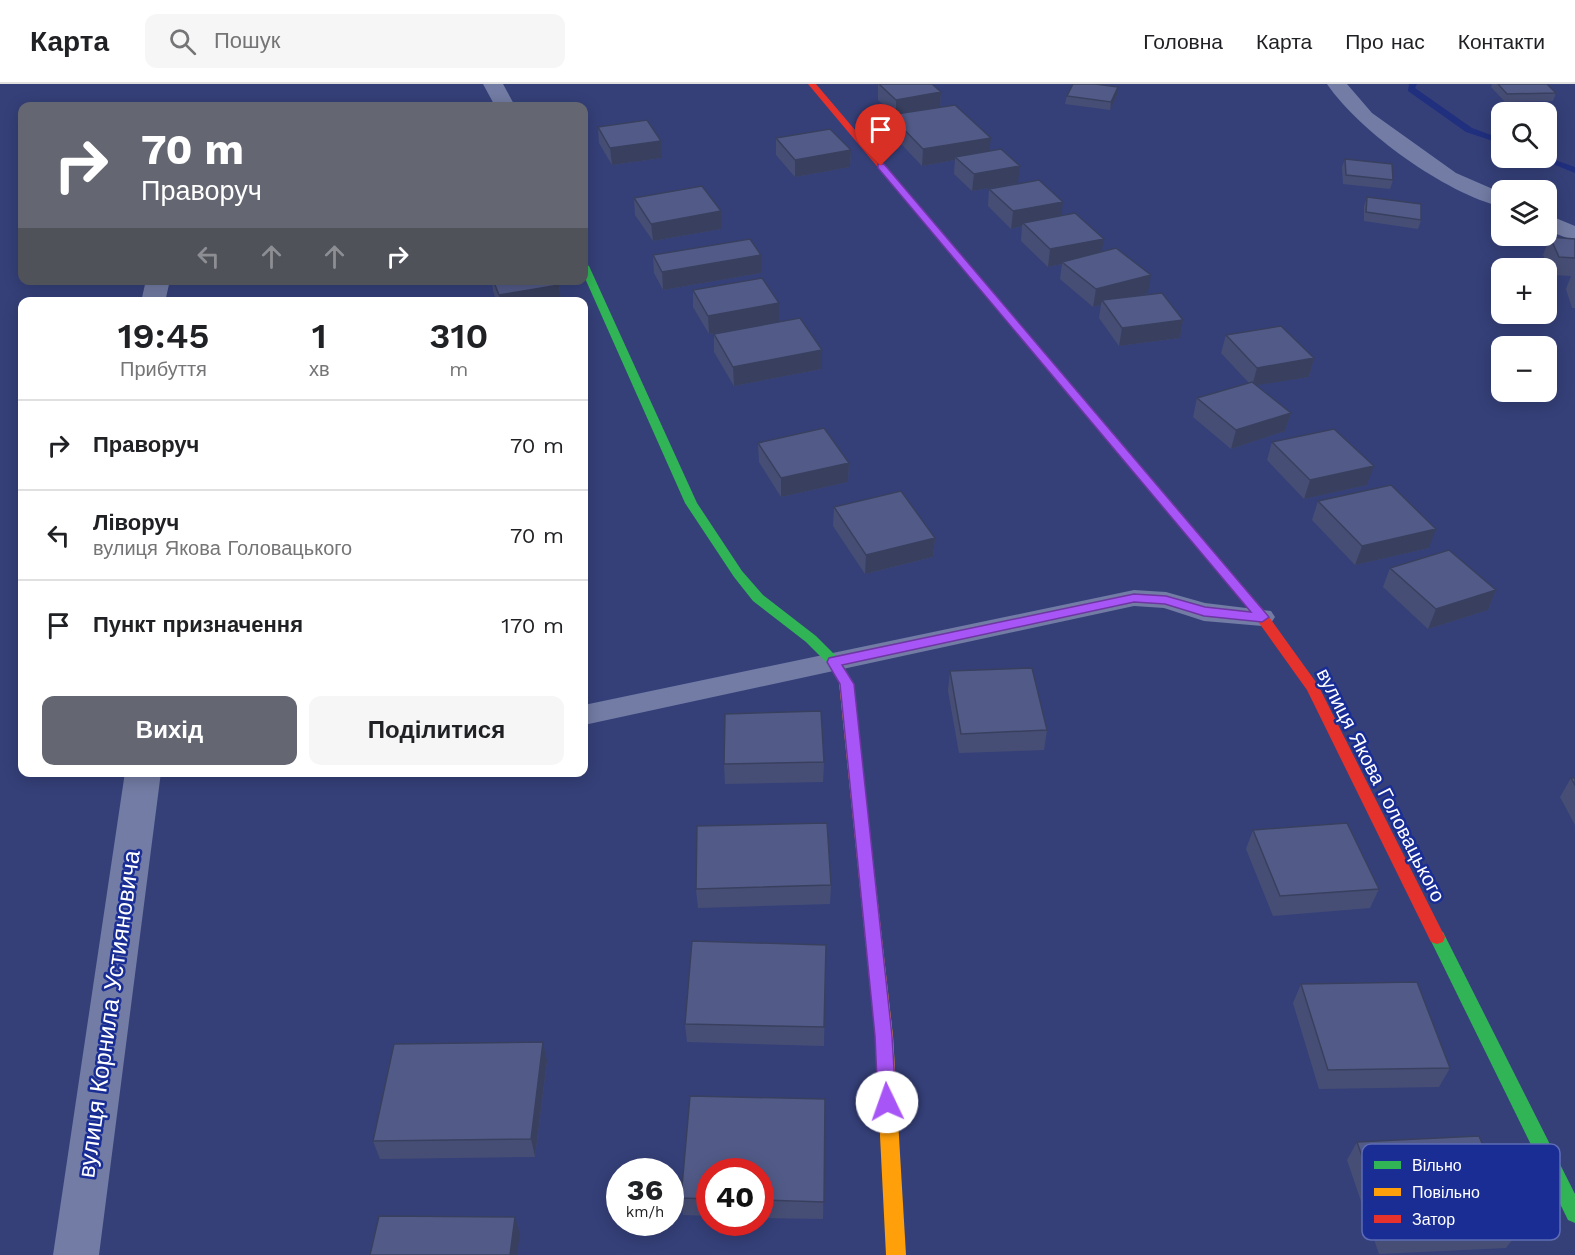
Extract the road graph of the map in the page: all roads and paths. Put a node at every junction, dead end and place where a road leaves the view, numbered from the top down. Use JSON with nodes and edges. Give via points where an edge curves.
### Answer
{"nodes":[{"id":1,"x":494,"y":84,"type":"edge"},
{"id":2,"x":812,"y":84,"type":"edge"},
{"id":3,"x":1338,"y":84,"type":"edge"},
{"id":4,"x":503,"y":102,"type":"edge"},
{"id":5,"x":1491,"y":196,"type":"edge"},
{"id":6,"x":1557,"y":226,"type":"edge"},
{"id":7,"x":1575,"y":234,"type":"edge"},
{"id":8,"x":588,"y":275,"type":"edge"},
{"id":9,"x":1262,"y":617,"type":"junction"},
{"id":10,"x":834,"y":662,"type":"junction"},
{"id":11,"x":588,"y":714,"type":"edge"},
{"id":12,"x":141,"y":777,"type":"edge"},
{"id":13,"x":1540,"y":1144,"type":"edge"},
{"id":14,"x":1560,"y":1184,"type":"edge"},
{"id":15,"x":1575,"y":1214,"type":"edge"},
{"id":16,"x":76,"y":1255,"type":"edge"},
{"id":17,"x":896,"y":1255,"type":"edge"}],
"edges":[{"from":1,"to":4,"type":"street"},
{"from":2,"to":9,"type":"street","name":"вулиця Якова Головацького"},
{"from":3,"to":5,"type":"street","via":[[1365,117],[1448,178]]},
{"from":6,"to":7,"type":"street"},
{"from":8,"to":10,"type":"street","via":[[691,504],[758,598]]},
{"from":9,"to":10,"type":"lane","via":[[1204,612],[1166,600],[1134,598]]},
{"from":9,"to":13,"type":"street","name":"вулиця Якова Головацького","via":[[1313,688]]},
{"from":10,"to":11,"type":"lane"},
{"from":10,"to":17,"type":"street","via":[[847,684],[881,1012]]},
{"from":12,"to":16,"type":"street","name":"вулиця Корнила Устияновича"},
{"from":14,"to":15,"type":"street","name":"вулиця Якова Головацького"}]}
